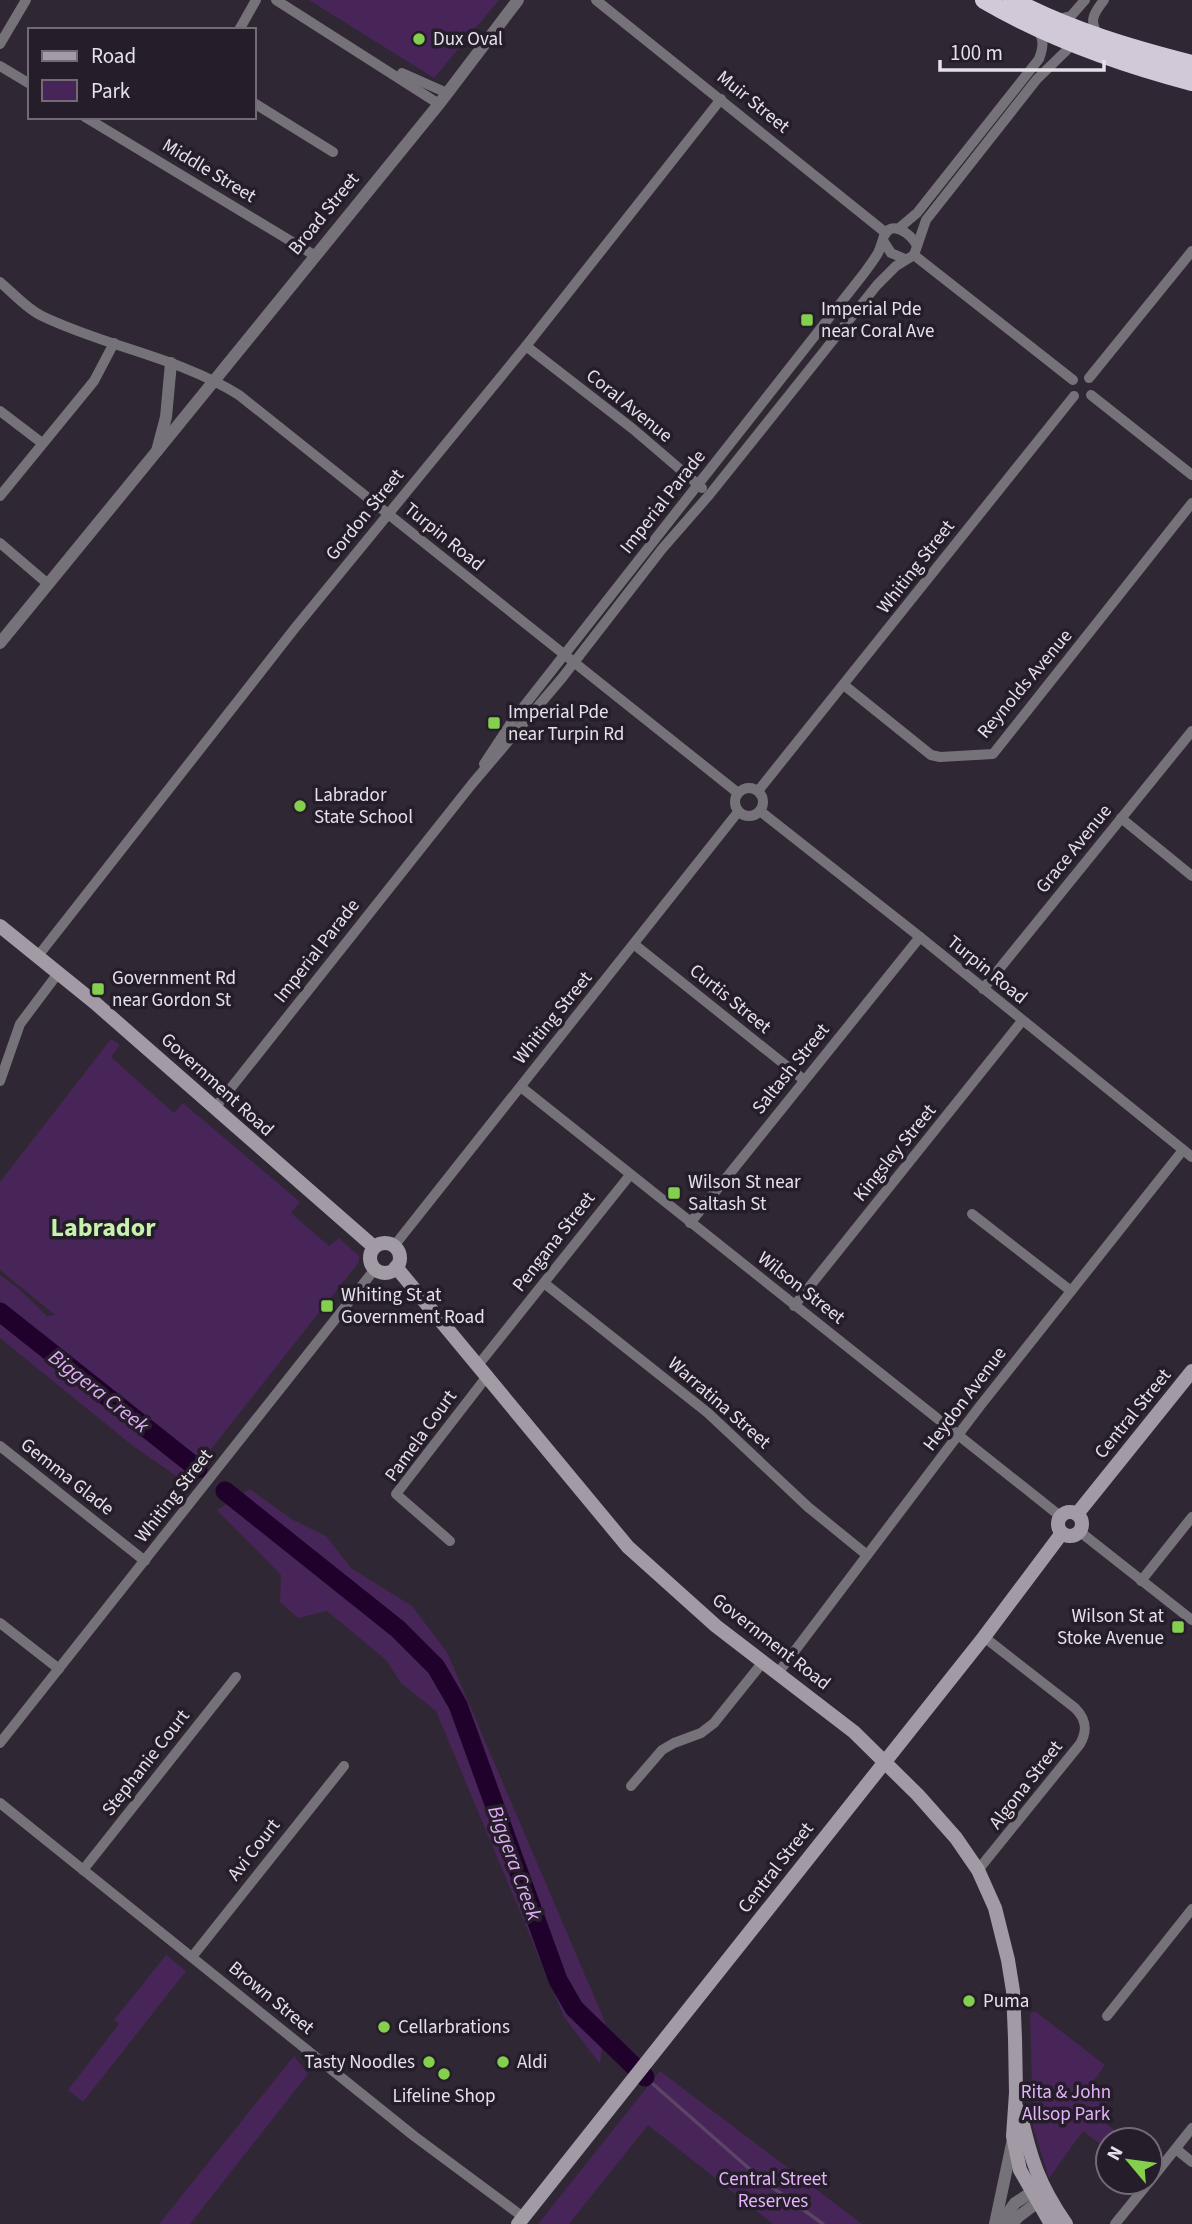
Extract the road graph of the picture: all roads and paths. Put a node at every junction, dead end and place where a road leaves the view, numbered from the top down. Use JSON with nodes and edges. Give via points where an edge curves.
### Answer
{"nodes":[{"id":1,"x":26,"y":0,"type":"edge"},
{"id":2,"x":256,"y":0,"type":"edge"},
{"id":3,"x":276,"y":0,"type":"edge"},
{"id":4,"x":518,"y":0,"type":"edge"},
{"id":5,"x":596,"y":0,"type":"edge"},
{"id":6,"x":984,"y":0,"type":"edge"},
{"id":7,"x":1012,"y":0,"type":"edge"},
{"id":8,"x":1085,"y":0,"type":"edge"},
{"id":9,"x":1104,"y":0,"type":"edge"},
{"id":10,"x":1049,"y":19,"type":"junction"},
{"id":11,"x":1028,"y":23,"type":"junction"},
{"id":12,"x":240,"y":28,"type":"edge"},
{"id":13,"x":1102,"y":39,"type":"junction"},
{"id":14,"x":0,"y":44,"type":"edge"},
{"id":15,"x":1081,"y":47,"type":"junction"},
{"id":16,"x":1192,"y":64,"type":"edge"},
{"id":17,"x":0,"y":66,"type":"edge"},
{"id":18,"x":1192,"y":82,"type":"edge"},
{"id":19,"x":28,"y":83,"type":"edge"},
{"id":20,"x":443,"y":98,"type":"junction"},
{"id":21,"x":721,"y":99,"type":"junction"},
{"id":22,"x":256,"y":104,"type":"edge"},
{"id":23,"x":88,"y":119,"type":"edge"},
{"id":24,"x":333,"y":152,"type":"dead end"},
{"id":25,"x":972,"y":152,"type":"junction"},
{"id":26,"x":898,"y":229,"type":"junction"},
{"id":27,"x":885,"y":237,"type":"junction"},
{"id":28,"x":912,"y":252,"type":"junction"},
{"id":29,"x":314,"y":255,"type":"junction"},
{"id":30,"x":1190,"y":258,"type":"edge"},
{"id":31,"x":0,"y":282,"type":"edge"},
{"id":32,"x":114,"y":344,"type":"junction"},
{"id":33,"x":526,"y":346,"type":"junction"},
{"id":34,"x":171,"y":363,"type":"junction"},
{"id":35,"x":1089,"y":378,"type":"junction"},
{"id":36,"x":216,"y":380,"type":"junction"},
{"id":37,"x":1073,"y":380,"type":"junction"},
{"id":38,"x":1091,"y":395,"type":"junction"},
{"id":39,"x":1074,"y":396,"type":"junction"},
{"id":40,"x":756,"y":410,"type":"junction"},
{"id":41,"x":0,"y":411,"type":"edge"},
{"id":42,"x":769,"y":420,"type":"junction"},
{"id":43,"x":42,"y":443,"type":"junction"},
{"id":44,"x":157,"y":451,"type":"junction"},
{"id":45,"x":1192,"y":475,"type":"edge"},
{"id":46,"x":699,"y":484,"type":"junction"},
{"id":47,"x":710,"y":494,"type":"junction"},
{"id":48,"x":0,"y":496,"type":"edge"},
{"id":49,"x":1192,"y":503,"type":"edge"},
{"id":50,"x":388,"y":514,"type":"junction"},
{"id":51,"x":0,"y":544,"type":"edge"},
{"id":52,"x":48,"y":584,"type":"junction"},
{"id":53,"x":0,"y":643,"type":"edge"},
{"id":54,"x":564,"y":656,"type":"junction"},
{"id":55,"x":573,"y":664,"type":"junction"},
{"id":56,"x":844,"y":685,"type":"junction"},
{"id":57,"x":1192,"y":731,"type":"edge"},
{"id":58,"x":472,"y":784,"type":"junction"},
{"id":59,"x":758,"y":791,"type":"junction"},
{"id":60,"x":738,"y":793,"type":"junction"},
{"id":61,"x":760,"y":811,"type":"junction"},
{"id":62,"x":738,"y":812,"type":"junction"},
{"id":63,"x":1121,"y":818,"type":"junction"},
{"id":64,"x":1192,"y":876,"type":"edge"},
{"id":65,"x":2,"y":932,"type":"edge"},
{"id":66,"x":920,"y":937,"type":"junction"},
{"id":67,"x":635,"y":945,"type":"junction"},
{"id":68,"x":38,"y":956,"type":"junction"},
{"id":69,"x":59,"y":972,"type":"junction"},
{"id":70,"x":983,"y":989,"type":"junction"},
{"id":71,"x":1022,"y":1021,"type":"junction"},
{"id":72,"x":804,"y":1080,"type":"junction"},
{"id":73,"x":0,"y":1081,"type":"edge"},
{"id":74,"x":521,"y":1087,"type":"junction"},
{"id":75,"x":215,"y":1108,"type":"junction"},
{"id":76,"x":1188,"y":1154,"type":"edge"},
{"id":77,"x":630,"y":1175,"type":"junction"},
{"id":78,"x":972,"y":1214,"type":"dead end"},
{"id":79,"x":691,"y":1223,"type":"junction"},
{"id":80,"x":394,"y":1246,"type":"junction"},
{"id":81,"x":374,"y":1247,"type":"junction"},
{"id":82,"x":396,"y":1267,"type":"junction"},
{"id":83,"x":375,"y":1269,"type":"junction"},
{"id":84,"x":544,"y":1283,"type":"junction"},
{"id":85,"x":1071,"y":1291,"type":"junction"},
{"id":86,"x":794,"y":1306,"type":"junction"},
{"id":87,"x":483,"y":1370,"type":"junction"},
{"id":88,"x":1192,"y":1371,"type":"edge"},
{"id":89,"x":958,"y":1435,"type":"junction"},
{"id":90,"x":0,"y":1446,"type":"edge"},
{"id":91,"x":1077,"y":1514,"type":"junction"},
{"id":92,"x":1060,"y":1516,"type":"junction"},
{"id":93,"x":1192,"y":1517,"type":"edge"},
{"id":94,"x":1079,"y":1531,"type":"junction"},
{"id":95,"x":1062,"y":1533,"type":"junction"},
{"id":96,"x":450,"y":1541,"type":"dead end"},
{"id":97,"x":867,"y":1555,"type":"junction"},
{"id":98,"x":145,"y":1561,"type":"junction"},
{"id":99,"x":1141,"y":1581,"type":"junction"},
{"id":100,"x":1192,"y":1620,"type":"edge"},
{"id":101,"x":0,"y":1623,"type":"edge"},
{"id":102,"x":984,"y":1636,"type":"junction"},
{"id":103,"x":763,"y":1661,"type":"junction"},
{"id":104,"x":59,"y":1669,"type":"junction"},
{"id":105,"x":778,"y":1673,"type":"junction"},
{"id":106,"x":236,"y":1677,"type":"dead end"},
{"id":107,"x":0,"y":1743,"type":"edge"},
{"id":108,"x":885,"y":1760,"type":"junction"},
{"id":109,"x":344,"y":1766,"type":"dead end"},
{"id":110,"x":631,"y":1786,"type":"dead end"},
{"id":111,"x":0,"y":1803,"type":"edge"},
{"id":112,"x":83,"y":1870,"type":"junction"},
{"id":113,"x":978,"y":1870,"type":"junction"},
{"id":114,"x":1192,"y":1909,"type":"edge"},
{"id":115,"x":1188,"y":1923,"type":"edge"},
{"id":116,"x":192,"y":1957,"type":"junction"},
{"id":117,"x":1107,"y":2016,"type":"dead end"},
{"id":118,"x":1016,"y":2093,"type":"junction"},
{"id":119,"x":1192,"y":2129,"type":"edge"},
{"id":120,"x":1013,"y":2136,"type":"junction"},
{"id":121,"x":1176,"y":2149,"type":"junction"},
{"id":122,"x":1192,"y":2162,"type":"edge"},
{"id":123,"x":1164,"y":2164,"type":"edge"},
{"id":124,"x":1039,"y":2194,"type":"junction"},
{"id":125,"x":1138,"y":2196,"type":"edge"},
{"id":126,"x":520,"y":2221,"type":"edge"},
{"id":127,"x":995,"y":2224,"type":"edge"},
{"id":128,"x":1000,"y":2224,"type":"edge"},
{"id":129,"x":1012,"y":2224,"type":"edge"},
{"id":130,"x":1051,"y":2224,"type":"edge"},
{"id":131,"x":1066,"y":2224,"type":"edge"},
{"id":132,"x":1115,"y":2224,"type":"edge"}],
"edges":[{"from":1,"to":14,"type":"street"},
{"from":2,"to":12,"type":"street"},
{"from":3,"to":20,"type":"street"},
{"from":4,"to":20,"type":"street","name":"Broad Street"},
{"from":5,"to":21,"type":"street","name":"Muir Street"},
{"from":6,"to":11,"type":"highway"},
{"from":7,"to":10,"type":"highway"},
{"from":8,"to":10,"type":"street","via":[[1068,18]]},
{"from":9,"to":13,"type":"street","via":[[1092,22]]},
{"from":10,"to":13,"type":"highway"},
{"from":11,"to":15,"type":"highway"},
{"from":11,"to":25,"type":"street","name":"Imperial Parade","via":[[1042,38],[1039,59]]},
{"from":13,"to":16,"type":"highway"},
{"from":15,"to":18,"type":"highway"},
{"from":15,"to":25,"type":"street","name":"Imperial Parade","via":[[1071,46]]},
{"from":17,"to":19,"type":"street"},
{"from":20,"to":29,"type":"street","name":"Broad Street"},
{"from":21,"to":27,"type":"street","name":"Muir Street"},
{"from":21,"to":33,"type":"street","name":"Gordon Street"},
{"from":22,"to":24,"type":"street"},
{"from":23,"to":29,"type":"street","name":"Middle Street"},
{"from":25,"to":26,"type":"street","name":"Imperial Parade"},
{"from":25,"to":28,"type":"street","name":"Imperial Parade","via":[[926,220]]},
{"from":26,"to":27,"type":"street"},
{"from":26,"to":28,"type":"street","via":[[912,237]]},
{"from":27,"to":28,"type":"street","name":"Muir Street","via":[[891,253]]},
{"from":27,"to":40,"type":"street","name":"Imperial Parade","via":[[864,272]]},
{"from":28,"to":37,"type":"street"},
{"from":28,"to":42,"type":"street","name":"Imperial Parade","via":[[877,285]]},
{"from":29,"to":36,"type":"street","name":"Broad Street"},
{"from":30,"to":35,"type":"street"},
{"from":31,"to":32,"type":"street","name":"Turpin Road","via":[[40,315]]},
{"from":32,"to":34,"type":"street","name":"Turpin Road"},
{"from":32,"to":43,"type":"street","via":[[94,381]]},
{"from":33,"to":46,"type":"street","name":"Coral Avenue"},
{"from":33,"to":50,"type":"street","name":"Gordon Street"},
{"from":34,"to":36,"type":"street","name":"Turpin Road"},
{"from":34,"to":44,"type":"street","name":"Broad Street","via":[[166,417]]},
{"from":35,"to":37,"type":"street"},
{"from":35,"to":38,"type":"street","via":[[1094,387]]},
{"from":36,"to":44,"type":"street","name":"Broad Street"},
{"from":36,"to":50,"type":"street","name":"Turpin Road"},
{"from":37,"to":39,"type":"street"},
{"from":38,"to":39,"type":"street"},
{"from":38,"to":45,"type":"street"},
{"from":39,"to":56,"type":"street","name":"Whiting Street"},
{"from":40,"to":42,"type":"street"},
{"from":40,"to":46,"type":"street","name":"Imperial Parade"},
{"from":41,"to":43,"type":"street"},
{"from":42,"to":47,"type":"street","name":"Imperial Parade"},
{"from":43,"to":48,"type":"street"},
{"from":44,"to":52,"type":"street","name":"Broad Street"},
{"from":46,"to":47,"type":"street","name":"Coral Avenue"},
{"from":46,"to":54,"type":"street","name":"Imperial Parade"},
{"from":47,"to":55,"type":"street","name":"Imperial Parade"},
{"from":49,"to":56,"type":"street","name":"Reynolds Avenue","via":[[993,754],[932,755]]},
{"from":50,"to":54,"type":"street","name":"Turpin Road"},
{"from":50,"to":68,"type":"street","name":"Gordon Street"},
{"from":51,"to":52,"type":"street"},
{"from":52,"to":53,"type":"street","name":"Broad Street"},
{"from":54,"to":55,"type":"street","name":"Turpin Road"},
{"from":54,"to":58,"type":"street","name":"Imperial Parade","via":[[513,720]]},
{"from":55,"to":58,"type":"street","name":"Imperial Parade"},
{"from":55,"to":60,"type":"street","name":"Turpin Road"},
{"from":56,"to":59,"type":"street","name":"Whiting Street"},
{"from":57,"to":63,"type":"street","name":"Grace Avenue"},
{"from":58,"to":75,"type":"street","name":"Imperial Parade"},
{"from":59,"to":60,"type":"street","via":[[745,788]]},
{"from":59,"to":61,"type":"street","via":[[763,801]]},
{"from":60,"to":62,"type":"street","via":[[734,803]]},
{"from":61,"to":62,"type":"street","via":[[749,816]]},
{"from":61,"to":66,"type":"street","name":"Turpin Road"},
{"from":62,"to":67,"type":"street","name":"Whiting Street"},
{"from":63,"to":64,"type":"street"},
{"from":63,"to":70,"type":"street","name":"Grace Avenue"},
{"from":65,"to":68,"type":"main road","name":"Government Road"},
{"from":66,"to":70,"type":"street","name":"Turpin Road"},
{"from":66,"to":72,"type":"street","name":"Saltash Street"},
{"from":67,"to":72,"type":"street","name":"Curtis Street"},
{"from":67,"to":74,"type":"street","name":"Whiting Street"},
{"from":68,"to":69,"type":"main road","name":"Government Road"},
{"from":69,"to":73,"type":"street","via":[[20,1024]]},
{"from":69,"to":75,"type":"main road","name":"Government Road"},
{"from":70,"to":71,"type":"street","name":"Turpin Road"},
{"from":71,"to":76,"type":"street","name":"Turpin Road"},
{"from":71,"to":86,"type":"street","name":"Kingsley Street"},
{"from":72,"to":79,"type":"street","name":"Saltash Street"},
{"from":74,"to":77,"type":"street","name":"Wilson Street"},
{"from":74,"to":80,"type":"street","name":"Whiting Street"},
{"from":75,"to":81,"type":"main road","name":"Government Road"},
{"from":76,"to":85,"type":"street","name":"Heydon Avenue"},
{"from":77,"to":79,"type":"street","name":"Wilson Street"},
{"from":77,"to":84,"type":"street","name":"Pengana Street"},
{"from":78,"to":85,"type":"street"},
{"from":79,"to":86,"type":"street","name":"Wilson Street"},
{"from":80,"to":81,"type":"main road"},
{"from":80,"to":82,"type":"main road","via":[[399,1256]]},
{"from":81,"to":83,"type":"main road","via":[[370,1261]]},
{"from":82,"to":83,"type":"main road","via":[[384,1272]]},
{"from":82,"to":87,"type":"main road","name":"Government Road"},
{"from":83,"to":98,"type":"street","name":"Whiting Street"},
{"from":84,"to":87,"type":"street","name":"Pengana Street"},
{"from":84,"to":97,"type":"street","name":"Warratina Street","via":[[708,1413]]},
{"from":85,"to":89,"type":"street","name":"Heydon Avenue"},
{"from":86,"to":89,"type":"street","name":"Wilson Street"},
{"from":87,"to":96,"type":"street","name":"Pamela Court","via":[[396,1494]]},
{"from":87,"to":103,"type":"main road","name":"Government Road","via":[[628,1547],[716,1626]]},
{"from":88,"to":91,"type":"main road","name":"Central Street"},
{"from":89,"to":92,"type":"street","name":"Wilson Street"},
{"from":89,"to":97,"type":"street","name":"Heydon Avenue"},
{"from":90,"to":98,"type":"street","name":"Gemma Glade"},
{"from":91,"to":92,"type":"main road","via":[[1067,1511]]},
{"from":91,"to":94,"type":"main road","via":[[1082,1520]]},
{"from":92,"to":95,"type":"main road","via":[[1057,1523]]},
{"from":93,"to":99,"type":"street"},
{"from":94,"to":95,"type":"main road","via":[[1069,1536]]},
{"from":94,"to":99,"type":"street"},
{"from":95,"to":102,"type":"main road","name":"Central Street"},
{"from":97,"to":105,"type":"street","name":"Heydon Avenue"},
{"from":98,"to":104,"type":"street","name":"Whiting Street"},
{"from":99,"to":100,"type":"street"},
{"from":101,"to":104,"type":"street"},
{"from":102,"to":108,"type":"main road","name":"Central Street"},
{"from":102,"to":113,"type":"street","name":"Algona Street","via":[[1075,1708],[1085,1728],[1080,1744]]},
{"from":103,"to":105,"type":"main road","name":"Government Road"},
{"from":103,"to":110,"type":"street","via":[[714,1723],[662,1750]]},
{"from":104,"to":107,"type":"street","name":"Whiting Street"},
{"from":105,"to":108,"type":"main road","name":"Government Road"},
{"from":106,"to":112,"type":"street","name":"Stephanie Court"},
{"from":108,"to":113,"type":"main road","name":"Government Road","via":[[956,1838]]},
{"from":108,"to":126,"type":"main road","name":"Central Street"},
{"from":109,"to":116,"type":"street","name":"Avi Court"},
{"from":111,"to":112,"type":"street","name":"Brown Street"},
{"from":112,"to":116,"type":"street","name":"Brown Street"},
{"from":113,"to":118,"type":"main road","name":"Government Road","via":[[995,1908],[1008,1960]]},
{"from":114,"to":115,"type":"street"},
{"from":115,"to":117,"type":"street"},
{"from":116,"to":126,"type":"street","name":"Brown Street"},
{"from":118,"to":120,"type":"main road","name":"Government Road"},
{"from":118,"to":124,"type":"main road","name":"Government Road"},
{"from":119,"to":121,"type":"street"},
{"from":120,"to":124,"type":"main road","name":"Government Road","via":[[1020,2171]]},
{"from":120,"to":127,"type":"street","name":"Government Road"},
{"from":121,"to":122,"type":"street"},
{"from":121,"to":123,"type":"street"},
{"from":124,"to":128,"type":"street","via":[[1015,2203]]},
{"from":124,"to":129,"type":"street"},
{"from":124,"to":130,"type":"main road"},
{"from":124,"to":131,"type":"main road"},
{"from":125,"to":132,"type":"street"}]}
